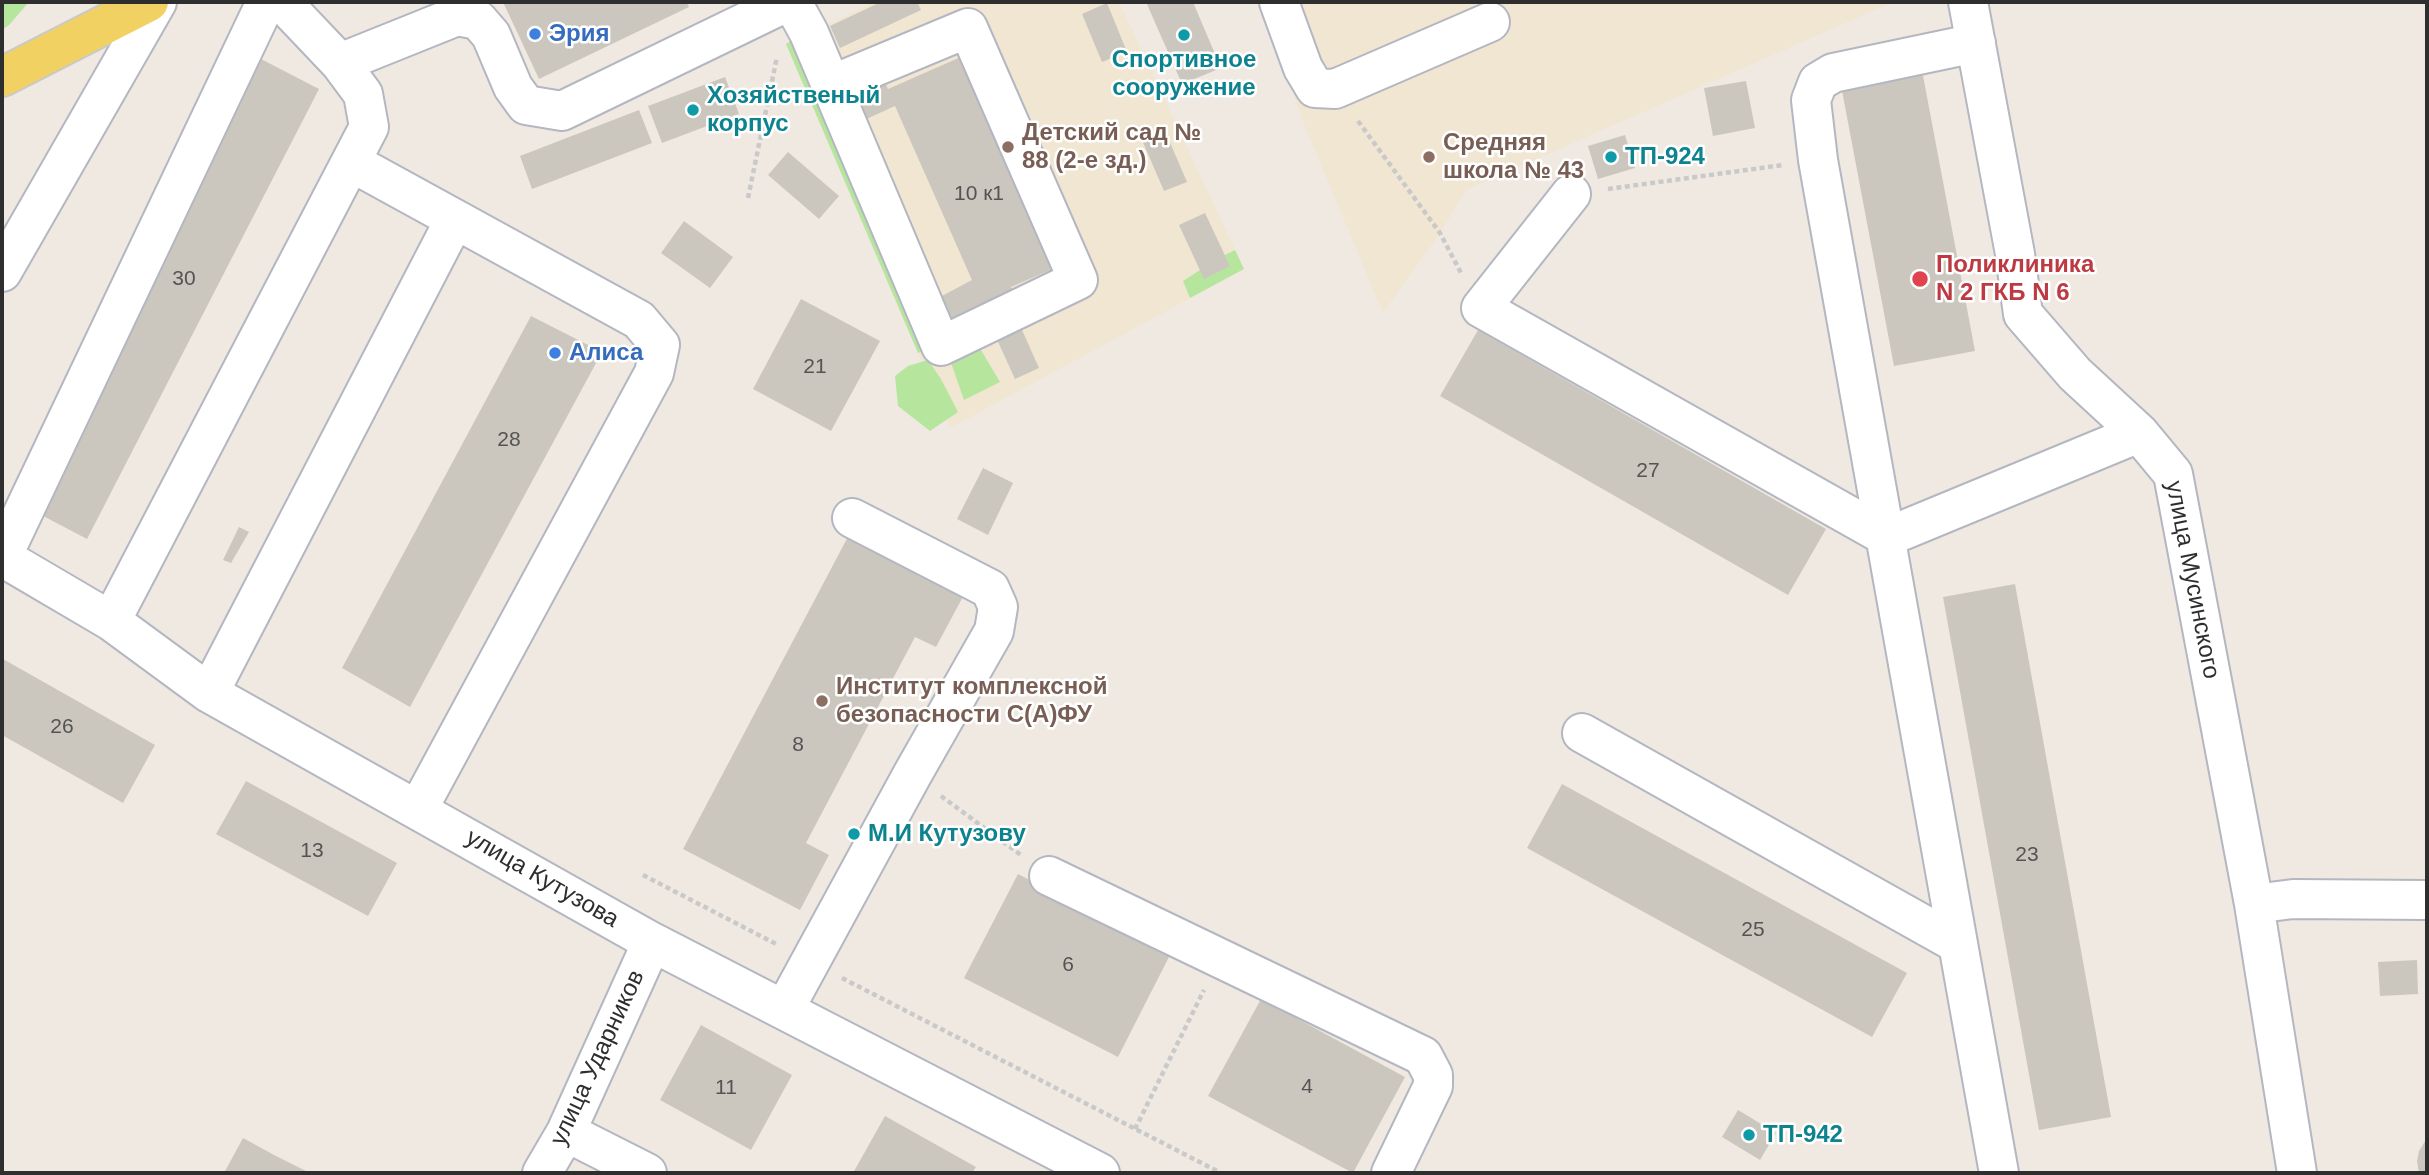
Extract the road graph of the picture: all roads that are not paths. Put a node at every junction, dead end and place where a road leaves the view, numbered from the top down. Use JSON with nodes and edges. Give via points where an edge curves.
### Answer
{"nodes":[{"id":1,"x":149,"y":2,"type":"edge"},
{"id":2,"x":157,"y":2,"type":"edge"},
{"id":3,"x":266,"y":2,"type":"edge"},
{"id":4,"x":282,"y":2,"type":"edge"},
{"id":5,"x":1279,"y":2,"type":"edge"},
{"id":6,"x":1968,"y":2,"type":"edge"},
{"id":7,"x":791,"y":4,"type":"edge"},
{"id":8,"x":1490,"y":22,"type":"dead end"},
{"id":9,"x":1976,"y":43,"type":"junction"},
{"id":10,"x":340,"y":63,"type":"junction"},
{"id":11,"x":2,"y":77,"type":"edge"},
{"id":12,"x":831,"y":85,"type":"junction"},
{"id":13,"x":351,"y":162,"type":"junction"},
{"id":14,"x":1571,"y":194,"type":"road end"},
{"id":15,"x":455,"y":219,"type":"junction"},
{"id":16,"x":2,"y":272,"type":"edge"},
{"id":17,"x":2139,"y":433,"type":"junction"},
{"id":18,"x":852,"y":518,"type":"dead end"},
{"id":19,"x":1887,"y":537,"type":"junction"},
{"id":20,"x":2,"y":557,"type":"edge"},
{"id":21,"x":111,"y":621,"type":"junction"},
{"id":22,"x":209,"y":693,"type":"junction"},
{"id":23,"x":1581,"y":733,"type":"dead end"},
{"id":24,"x":418,"y":808,"type":"junction"},
{"id":25,"x":1049,"y":876,"type":"road end"},
{"id":26,"x":2427,"y":900,"type":"edge"},
{"id":27,"x":2254,"y":904,"type":"junction"},
{"id":28,"x":652,"y":942,"type":"junction"},
{"id":29,"x":1958,"y":944,"type":"junction"},
{"id":30,"x":785,"y":1010,"type":"junction"},
{"id":31,"x":566,"y":1132,"type":"junction"},
{"id":32,"x":542,"y":1173,"type":"edge"},
{"id":33,"x":647,"y":1173,"type":"edge"},
{"id":34,"x":1100,"y":1173,"type":"edge"},
{"id":35,"x":1391,"y":1173,"type":"edge"},
{"id":36,"x":1999,"y":1173,"type":"edge"},
{"id":37,"x":2297,"y":1173,"type":"edge"}],
"edges":[{"from":1,"to":11,"type":"main road"},
{"from":2,"to":16,"type":"street"},
{"from":3,"to":20,"type":"street"},
{"from":4,"to":10,"type":"street"},
{"from":5,"to":8,"type":"street","via":[[1315,89],[1335,89]]},
{"from":6,"to":9,"type":"street","name":"улица Мусинского"},
{"from":7,"to":10,"type":"street","via":[[562,111],[526,104],[513,87],[491,35],[478,20],[457,16]]},
{"from":7,"to":12,"type":"street"},
{"from":9,"to":17,"type":"street","name":"улица Мусинского","via":[[2023,314],[2075,374]]},
{"from":9,"to":19,"type":"street","via":[[1833,73],[1818,82],[1811,100]]},
{"from":10,"to":13,"type":"street","via":[[363,94],[369,127]]},
{"from":12,"to":12,"type":"street","via":[[941,346],[1078,280],[968,28]]},
{"from":13,"to":15,"type":"street"},
{"from":13,"to":21,"type":"street"},
{"from":14,"to":19,"type":"street","via":[[1481,307]]},
{"from":15,"to":22,"type":"street"},
{"from":15,"to":24,"type":"street","via":[[639,320],[660,345],[654,373]]},
{"from":17,"to":19,"type":"street"},
{"from":17,"to":27,"type":"street","name":"улица Мусинского","via":[[2174,474]]},
{"from":18,"to":30,"type":"street","via":[[989,589],[998,607],[994,631]]},
{"from":19,"to":29,"type":"street"},
{"from":20,"to":21,"type":"street","name":"улица Кутузова"},
{"from":21,"to":22,"type":"street","name":"улица Кутузова"},
{"from":22,"to":24,"type":"street","name":"улица Кутузова"},
{"from":23,"to":29,"type":"street"},
{"from":24,"to":28,"type":"street","name":"улица Кутузова"},
{"from":25,"to":35,"type":"street","via":[[1423,1056],[1433,1086]]},
{"from":26,"to":27,"type":"street","via":[[2293,899]]},
{"from":27,"to":37,"type":"street","name":"улица Мусинского"},
{"from":28,"to":30,"type":"street","name":"улица Кутузова"},
{"from":28,"to":31,"type":"street","name":"улица Ударников"},
{"from":29,"to":36,"type":"street"},
{"from":30,"to":34,"type":"street","name":"улица Кутузова"},
{"from":31,"to":32,"type":"street","name":"улица Ударников"},
{"from":31,"to":33,"type":"street"}]}
